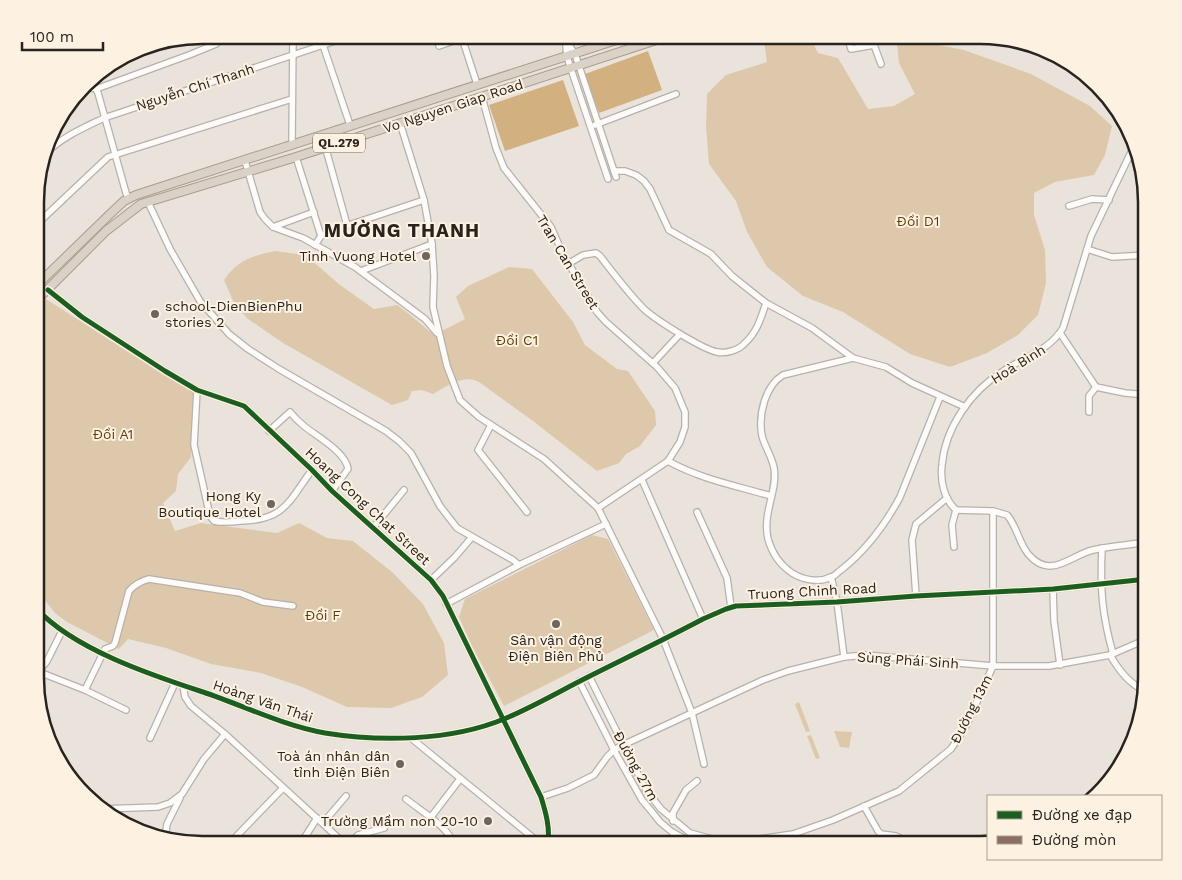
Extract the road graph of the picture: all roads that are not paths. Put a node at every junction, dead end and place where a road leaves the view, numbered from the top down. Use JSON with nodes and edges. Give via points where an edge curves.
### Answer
{"nodes":[{"id":1,"x":216,"y":44,"type":"edge"},
{"id":2,"x":293,"y":44,"type":"edge"},
{"id":3,"x":326,"y":44,"type":"edge"},
{"id":4,"x":444,"y":44,"type":"edge"},
{"id":5,"x":463,"y":44,"type":"edge"},
{"id":6,"x":567,"y":44,"type":"edge"},
{"id":7,"x":605,"y":44,"type":"edge"},
{"id":8,"x":645,"y":44,"type":"edge"},
{"id":9,"x":850,"y":44,"type":"edge"},
{"id":10,"x":323,"y":45,"type":"junction"},
{"id":11,"x":439,"y":46,"type":"dead end"},
{"id":12,"x":293,"y":55,"type":"junction"},
{"id":13,"x":571,"y":55,"type":"junction"},
{"id":14,"x":881,"y":64,"type":"dead end"},
{"id":15,"x":575,"y":67,"type":"junction"},
{"id":16,"x":477,"y":84,"type":"junction"},
{"id":17,"x":92,"y":89,"type":"edge"},
{"id":18,"x":96,"y":89,"type":"junction"},
{"id":19,"x":676,"y":94,"type":"dead end"},
{"id":20,"x":482,"y":97,"type":"junction"},
{"id":21,"x":292,"y":99,"type":"junction"},
{"id":22,"x":104,"y":118,"type":"junction"},
{"id":23,"x":400,"y":123,"type":"junction"},
{"id":24,"x":597,"y":124,"type":"junction"},
{"id":25,"x":350,"y":125,"type":"junction"},
{"id":26,"x":590,"y":127,"type":"junction"},
{"id":27,"x":322,"y":135,"type":"junction"},
{"id":28,"x":55,"y":144,"type":"edge"},
{"id":29,"x":292,"y":145,"type":"junction"},
{"id":30,"x":326,"y":147,"type":"junction"},
{"id":31,"x":1130,"y":154,"type":"edge"},
{"id":32,"x":115,"y":155,"type":"junction"},
{"id":33,"x":296,"y":157,"type":"junction"},
{"id":34,"x":244,"y":161,"type":"junction"},
{"id":35,"x":248,"y":172,"type":"junction"},
{"id":36,"x":200,"y":175,"type":"junction"},
{"id":37,"x":608,"y":179,"type":"dead end"},
{"id":38,"x":203,"y":186,"type":"junction"},
{"id":39,"x":129,"y":199,"type":"junction"},
{"id":40,"x":424,"y":200,"type":"junction"},
{"id":41,"x":1110,"y":200,"type":"junction"},
{"id":42,"x":148,"y":202,"type":"junction"},
{"id":43,"x":1068,"y":206,"type":"dead end"},
{"id":44,"x":314,"y":212,"type":"junction"},
{"id":45,"x":44,"y":217,"type":"edge"},
{"id":46,"x":347,"y":225,"type":"junction"},
{"id":47,"x":273,"y":227,"type":"junction"},
{"id":48,"x":322,"y":236,"type":"junction"},
{"id":49,"x":432,"y":244,"type":"junction"},
{"id":50,"x":315,"y":245,"type":"junction"},
{"id":51,"x":1087,"y":249,"type":"junction"},
{"id":52,"x":1138,"y":256,"type":"edge"},
{"id":53,"x":568,"y":264,"type":"junction"},
{"id":54,"x":360,"y":271,"type":"junction"},
{"id":55,"x":44,"y":277,"type":"edge"},
{"id":56,"x":44,"y":287,"type":"edge"},
{"id":57,"x":48,"y":290,"type":"junction"},
{"id":58,"x":44,"y":294,"type":"edge"},
{"id":59,"x":766,"y":303,"type":"junction"},
{"id":60,"x":1060,"y":333,"type":"junction"},
{"id":61,"x":680,"y":334,"type":"junction"},
{"id":62,"x":439,"y":335,"type":"junction"},
{"id":63,"x":854,"y":358,"type":"junction"},
{"id":64,"x":653,"y":363,"type":"junction"},
{"id":65,"x":1096,"y":387,"type":"junction"},
{"id":66,"x":197,"y":390,"type":"junction"},
{"id":67,"x":1138,"y":394,"type":"edge"},
{"id":68,"x":940,"y":397,"type":"junction"},
{"id":69,"x":965,"y":407,"type":"junction"},
{"id":70,"x":1089,"y":412,"type":"dead end"},
{"id":71,"x":491,"y":425,"type":"junction"},
{"id":72,"x":269,"y":431,"type":"junction"},
{"id":73,"x":668,"y":461,"type":"junction"},
{"id":74,"x":312,"y":470,"type":"junction"},
{"id":75,"x":642,"y":480,"type":"junction"},
{"id":76,"x":404,"y":490,"type":"dead end"},
{"id":77,"x":332,"y":492,"type":"junction"},
{"id":78,"x":771,"y":496,"type":"junction"},
{"id":79,"x":947,"y":498,"type":"junction"},
{"id":80,"x":598,"y":508,"type":"junction"},
{"id":81,"x":956,"y":510,"type":"junction"},
{"id":82,"x":993,"y":511,"type":"junction"},
{"id":83,"x":528,"y":512,"type":"dead end"},
{"id":84,"x":697,"y":512,"type":"dead end"},
{"id":85,"x":606,"y":524,"type":"junction"},
{"id":86,"x":373,"y":528,"type":"junction"},
{"id":87,"x":472,"y":537,"type":"junction"},
{"id":88,"x":1138,"y":543,"type":"edge"},
{"id":89,"x":954,"y":547,"type":"dead end"},
{"id":90,"x":1102,"y":548,"type":"junction"},
{"id":91,"x":519,"y":565,"type":"junction"},
{"id":92,"x":831,"y":577,"type":"junction"},
{"id":93,"x":431,"y":580,"type":"junction"},
{"id":94,"x":1138,"y":580,"type":"edge"},
{"id":95,"x":1100,"y":583,"type":"junction"},
{"id":96,"x":1052,"y":589,"type":"junction"},
{"id":97,"x":993,"y":591,"type":"junction"},
{"id":98,"x":916,"y":596,"type":"junction"},
{"id":99,"x":837,"y":602,"type":"junction"},
{"id":100,"x":446,"y":604,"type":"junction"},
{"id":101,"x":293,"y":606,"type":"dead end"},
{"id":102,"x":731,"y":607,"type":"junction"},
{"id":103,"x":44,"y":615,"type":"edge"},
{"id":104,"x":703,"y":619,"type":"junction"},
{"id":105,"x":62,"y":631,"type":"junction"},
{"id":106,"x":664,"y":640,"type":"junction"},
{"id":107,"x":1138,"y":643,"type":"edge"},
{"id":108,"x":103,"y":653,"type":"junction"},
{"id":109,"x":1112,"y":655,"type":"junction"},
{"id":110,"x":844,"y":657,"type":"junction"},
{"id":111,"x":1060,"y":665,"type":"junction"},
{"id":112,"x":44,"y":666,"type":"edge"},
{"id":113,"x":992,"y":666,"type":"junction"},
{"id":114,"x":44,"y":676,"type":"edge"},
{"id":115,"x":589,"y":676,"type":"junction"},
{"id":116,"x":579,"y":681,"type":"junction"},
{"id":117,"x":175,"y":684,"type":"junction"},
{"id":118,"x":183,"y":686,"type":"junction"},
{"id":119,"x":1138,"y":687,"type":"edge"},
{"id":120,"x":85,"y":690,"type":"junction"},
{"id":121,"x":126,"y":710,"type":"dead end"},
{"id":122,"x":692,"y":713,"type":"junction"},
{"id":123,"x":609,"y":717,"type":"junction"},
{"id":124,"x":503,"y":719,"type":"junction"},
{"id":125,"x":600,"y":722,"type":"junction"},
{"id":126,"x":224,"y":734,"type":"junction"},
{"id":127,"x":150,"y":738,"type":"dead end"},
{"id":128,"x":411,"y":738,"type":"junction"},
{"id":129,"x":623,"y":745,"type":"junction"},
{"id":130,"x":614,"y":750,"type":"junction"},
{"id":131,"x":704,"y":764,"type":"dead end"},
{"id":132,"x":460,"y":779,"type":"junction"},
{"id":133,"x":697,"y":781,"type":"dead end"},
{"id":134,"x":283,"y":788,"type":"junction"},
{"id":135,"x":182,"y":794,"type":"junction"},
{"id":136,"x":346,"y":796,"type":"dead end"},
{"id":137,"x":541,"y":797,"type":"junction"},
{"id":138,"x":406,"y":799,"type":"dead end"},
{"id":139,"x":864,"y":806,"type":"junction"},
{"id":140,"x":114,"y":809,"type":"edge"},
{"id":141,"x":430,"y":817,"type":"junction"},
{"id":142,"x":673,"y":820,"type":"junction"},
{"id":143,"x":320,"y":821,"type":"junction"},
{"id":144,"x":384,"y":828,"type":"dead end"},
{"id":145,"x":166,"y":832,"type":"edge"},
{"id":146,"x":237,"y":836,"type":"edge"},
{"id":147,"x":308,"y":836,"type":"edge"},
{"id":148,"x":337,"y":836,"type":"edge"},
{"id":149,"x":357,"y":836,"type":"edge"},
{"id":150,"x":450,"y":836,"type":"edge"},
{"id":151,"x":531,"y":836,"type":"edge"},
{"id":152,"x":549,"y":836,"type":"edge"},
{"id":153,"x":679,"y":836,"type":"edge"},
{"id":154,"x":701,"y":836,"type":"edge"},
{"id":155,"x":780,"y":836,"type":"edge"},
{"id":156,"x":896,"y":836,"type":"edge"}],
"edges":[{"from":1,"to":18,"type":"street"},
{"from":2,"to":12,"type":"street"},
{"from":3,"to":10,"type":"street","name":"Nguyễn Chí Thanh"},
{"from":4,"to":11,"type":"street"},
{"from":5,"to":16,"type":"street"},
{"from":6,"to":13,"type":"street"},
{"from":7,"to":13,"type":"highway","name":"Vo Nguyen Giap Road","number":"QL.279"},
{"from":8,"to":15,"type":"highway","name":"Vo Nguyen Giap Road","number":"QL.279"},
{"from":9,"to":14,"type":"street","via":[[852,49],[874,46]]},
{"from":10,"to":12,"type":"street","name":"Nguyễn Chí Thanh"},
{"from":10,"to":25,"type":"street"},
{"from":12,"to":21,"type":"street"},
{"from":12,"to":22,"type":"street","name":"Nguyễn Chí Thanh"},
{"from":13,"to":15,"type":"street"},
{"from":13,"to":16,"type":"highway","name":"Vo Nguyen Giap Road","number":"QL.279"},
{"from":15,"to":20,"type":"highway","name":"Vo Nguyen Giap Road","number":"QL.279"},
{"from":15,"to":24,"type":"street"},
{"from":15,"to":26,"type":"street"},
{"from":16,"to":20,"type":"highway"},
{"from":16,"to":25,"type":"highway","name":"Vo Nguyen Giap Road","number":"QL.279"},
{"from":17,"to":18,"type":"street"},
{"from":18,"to":22,"type":"street"},
{"from":19,"to":24,"type":"street"},
{"from":20,"to":23,"type":"highway","name":"Vo Nguyen Giap Road","number":"QL.279"},
{"from":20,"to":53,"type":"street","name":"Tran Can Street","via":[[504,168],[551,227]]},
{"from":21,"to":29,"type":"street"},
{"from":21,"to":32,"type":"street"},
{"from":22,"to":28,"type":"street","name":"Nguyễn Chí Thanh"},
{"from":22,"to":32,"type":"street"},
{"from":23,"to":30,"type":"highway","name":"Vo Nguyen Giap Road","number":"QL.279"},
{"from":23,"to":40,"type":"street"},
{"from":24,"to":26,"type":"street"},
{"from":24,"to":59,"type":"street","via":[[615,174],[624,171],[644,181],[669,230],[711,254]]},
{"from":25,"to":27,"type":"highway","name":"Vo Nguyen Giap Road","number":"QL.279"},
{"from":26,"to":37,"type":"street"},
{"from":27,"to":29,"type":"highway","name":"Vo Nguyen Giap Road","number":"QL.279"},
{"from":27,"to":30,"type":"street"},
{"from":29,"to":33,"type":"highway"},
{"from":29,"to":34,"type":"highway","name":"Vo Nguyen Giap Road","number":"QL.279"},
{"from":30,"to":33,"type":"highway","name":"Vo Nguyen Giap Road","number":"QL.279"},
{"from":30,"to":46,"type":"street"},
{"from":31,"to":41,"type":"street","name":"Hoà Bình"},
{"from":32,"to":39,"type":"street"},
{"from":32,"to":45,"type":"street","via":[[108,157]]},
{"from":33,"to":35,"type":"highway","name":"Vo Nguyen Giap Road","number":"QL.279"},
{"from":33,"to":44,"type":"street"},
{"from":34,"to":35,"type":"street"},
{"from":34,"to":36,"type":"highway","name":"Vo Nguyen Giap Road","number":"QL.279"},
{"from":35,"to":38,"type":"highway","name":"Vo Nguyen Giap Road","number":"QL.279"},
{"from":35,"to":47,"type":"street","via":[[260,212]]},
{"from":36,"to":38,"type":"highway"},
{"from":36,"to":39,"type":"highway","name":"Vo Nguyen Giap Road","number":"QL.279"},
{"from":38,"to":42,"type":"highway","name":"Vo Nguyen Giap Road","number":"QL.279"},
{"from":39,"to":55,"type":"highway","name":"Vo Nguyen Giap Road","number":"QL.279"},
{"from":40,"to":46,"type":"street"},
{"from":40,"to":49,"type":"street"},
{"from":41,"to":43,"type":"street","via":[[1092,199]]},
{"from":41,"to":51,"type":"street","name":"Hoà Bình"},
{"from":42,"to":57,"type":"highway","name":"Vo Nguyen Giap Road","number":"QL.279","via":[[116,222]]},
{"from":42,"to":87,"type":"street","via":[[200,301],[229,334],[278,369],[399,441],[411,453],[449,519]]},
{"from":44,"to":47,"type":"street"},
{"from":44,"to":48,"type":"street"},
{"from":46,"to":48,"type":"street"},
{"from":47,"to":50,"type":"street"},
{"from":48,"to":50,"type":"street"},
{"from":49,"to":54,"type":"street"},
{"from":49,"to":62,"type":"street","via":[[434,306]]},
{"from":50,"to":54,"type":"street"},
{"from":51,"to":52,"type":"street","via":[[1112,257]]},
{"from":51,"to":60,"type":"street","name":"Hoà Bình"},
{"from":53,"to":61,"type":"street","via":[[583,255],[596,253],[646,311]]},
{"from":53,"to":64,"type":"street","name":"Tran Can Street","via":[[597,312]]},
{"from":54,"to":62,"type":"street","via":[[425,319]]},
{"from":56,"to":57,"type":"highway"},
{"from":57,"to":58,"type":"highway","name":"Vo Nguyen Giap Road","number":"QL.279"},
{"from":57,"to":66,"type":"street","name":"Hoang Cong Chat Street","via":[[82,317]]},
{"from":59,"to":61,"type":"street","via":[[754,334],[734,350],[715,352]]},
{"from":59,"to":63,"type":"street","via":[[812,328]]},
{"from":60,"to":65,"type":"street"},
{"from":60,"to":69,"type":"street","name":"Hoà Bình","via":[[1039,352],[994,377]]},
{"from":61,"to":64,"type":"street"},
{"from":62,"to":71,"type":"street","via":[[460,400]]},
{"from":63,"to":68,"type":"street","via":[[886,367]]},
{"from":63,"to":78,"type":"street","via":[[783,375],[767,394],[761,427],[774,469]]},
{"from":64,"to":73,"type":"street","name":"Tran Can Street","via":[[675,388],[685,412],[680,442]]},
{"from":65,"to":67,"type":"street"},
{"from":65,"to":70,"type":"street","via":[[1089,396]]},
{"from":66,"to":72,"type":"street","name":"Hoang Cong Chat Street","via":[[244,406]]},
{"from":66,"to":74,"type":"street","via":[[194,445],[210,516],[214,521],[261,519],[279,512]]},
{"from":68,"to":69,"type":"street"},
{"from":68,"to":92,"type":"street","via":[[893,510],[863,551]]},
{"from":69,"to":79,"type":"street","name":"Hoà Bình","via":[[943,456],[941,480]]},
{"from":71,"to":80,"type":"street","via":[[544,460]]},
{"from":71,"to":83,"type":"street","via":[[478,450]]},
{"from":72,"to":74,"type":"street","name":"Hoang Cong Chat Street"},
{"from":72,"to":77,"type":"street","via":[[290,412],[340,454],[348,468]]},
{"from":73,"to":75,"type":"street","name":"Tran Can Street"},
{"from":73,"to":78,"type":"street","via":[[717,481]]},
{"from":74,"to":77,"type":"street","name":"Hoang Cong Chat Street"},
{"from":75,"to":80,"type":"street","name":"Tran Can Street"},
{"from":75,"to":104,"type":"street"},
{"from":76,"to":86,"type":"street"},
{"from":77,"to":86,"type":"street","name":"Hoang Cong Chat Street"},
{"from":78,"to":92,"type":"street","via":[[766,527],[776,559],[800,578]]},
{"from":79,"to":81,"type":"street","name":"Hoà Bình"},
{"from":79,"to":98,"type":"street","via":[[916,524],[913,533]]},
{"from":80,"to":85,"type":"street"},
{"from":81,"to":82,"type":"street"},
{"from":81,"to":89,"type":"street","via":[[952,525]]},
{"from":82,"to":90,"type":"street","via":[[1007,515],[1028,554],[1043,564],[1058,565]]},
{"from":82,"to":97,"type":"street","name":"Đường 13m"},
{"from":84,"to":102,"type":"street","via":[[727,578]]},
{"from":85,"to":91,"type":"street"},
{"from":85,"to":106,"type":"street"},
{"from":86,"to":93,"type":"street","name":"Hoang Cong Chat Street"},
{"from":87,"to":91,"type":"street"},
{"from":87,"to":93,"type":"street"},
{"from":88,"to":90,"type":"street"},
{"from":90,"to":95,"type":"street"},
{"from":91,"to":100,"type":"street"},
{"from":92,"to":99,"type":"street"},
{"from":93,"to":100,"type":"street","name":"Hoang Cong Chat Street"},
{"from":94,"to":95,"type":"street","name":"Truong Chinh Road"},
{"from":95,"to":96,"type":"street","name":"Truong Chinh Road"},
{"from":95,"to":109,"type":"street"},
{"from":96,"to":97,"type":"street","name":"Truong Chinh Road"},
{"from":96,"to":111,"type":"street"},
{"from":97,"to":98,"type":"street","name":"Truong Chinh Road"},
{"from":97,"to":113,"type":"street","name":"Đường 13m"},
{"from":98,"to":99,"type":"street","name":"Truong Chinh Road"},
{"from":99,"to":102,"type":"street","name":"Truong Chinh Road"},
{"from":99,"to":110,"type":"street"},
{"from":100,"to":124,"type":"street","name":"Hoang Cong Chat Street"},
{"from":101,"to":108,"type":"street","via":[[263,602],[240,593],[149,579],[134,585],[129,591],[116,643]]},
{"from":102,"to":104,"type":"street","name":"Truong Chinh Road"},
{"from":103,"to":105,"type":"street","name":"Hoàng Văn Thái"},
{"from":104,"to":106,"type":"street","name":"Truong Chinh Road"},
{"from":105,"to":108,"type":"street","name":"Hoàng Văn Thái"},
{"from":105,"to":112,"type":"street"},
{"from":106,"to":115,"type":"street","name":"Truong Chinh Road"},
{"from":106,"to":122,"type":"street"},
{"from":107,"to":109,"type":"street","name":"Sùng Phái Sinh"},
{"from":108,"to":117,"type":"street","name":"Hoàng Văn Thái"},
{"from":108,"to":120,"type":"street"},
{"from":109,"to":111,"type":"street","name":"Sùng Phái Sinh"},
{"from":109,"to":119,"type":"street","via":[[1122,674]]},
{"from":110,"to":113,"type":"street","name":"Sùng Phái Sinh","via":[[865,655]]},
{"from":110,"to":122,"type":"street","name":"Sùng Phái Sinh","via":[[763,680]]},
{"from":111,"to":113,"type":"street","name":"Sùng Phái Sinh","via":[[1028,668]]},
{"from":113,"to":139,"type":"street","name":"Đường 13m","via":[[970,718],[951,749],[899,791]]},
{"from":114,"to":120,"type":"street"},
{"from":115,"to":116,"type":"street","name":"Truong Chinh Road"},
{"from":115,"to":123,"type":"street","name":"Đường 27m"},
{"from":116,"to":124,"type":"street","name":"Truong Chinh Road"},
{"from":116,"to":125,"type":"street","name":"Đường 27m"},
{"from":117,"to":118,"type":"street","name":"Hoàng Văn Thái"},
{"from":117,"to":127,"type":"street"},
{"from":118,"to":126,"type":"street","via":[[191,706]]},
{"from":118,"to":128,"type":"street","name":"Hoàng Văn Thái","via":[[323,732],[371,738]]},
{"from":120,"to":121,"type":"street"},
{"from":122,"to":129,"type":"street","name":"Sùng Phái Sinh"},
{"from":122,"to":131,"type":"street"},
{"from":123,"to":125,"type":"street"},
{"from":123,"to":129,"type":"street","name":"Đường 27m"},
{"from":124,"to":128,"type":"street","name":"Hoàng Văn Thái","via":[[452,733]]},
{"from":124,"to":137,"type":"street","name":"Hoang Cong Chat Street"},
{"from":125,"to":130,"type":"street","name":"Đường 27m"},
{"from":126,"to":134,"type":"street"},
{"from":126,"to":135,"type":"street"},
{"from":128,"to":132,"type":"street"},
{"from":129,"to":130,"type":"street","name":"Sùng Phái Sinh"},
{"from":129,"to":142,"type":"street","name":"Đường 27m","via":[[654,801]]},
{"from":130,"to":137,"type":"street","via":[[594,775]]},
{"from":130,"to":153,"type":"street","name":"Đường 27m","via":[[642,800],[660,822]]},
{"from":132,"to":141,"type":"street"},
{"from":132,"to":151,"type":"street"},
{"from":133,"to":142,"type":"street","via":[[686,790]]},
{"from":134,"to":143,"type":"street"},
{"from":134,"to":146,"type":"street"},
{"from":135,"to":140,"type":"street","via":[[158,807]]},
{"from":135,"to":145,"type":"street"},
{"from":136,"to":143,"type":"street"},
{"from":137,"to":152,"type":"street","name":"Hoang Cong Chat Street"},
{"from":138,"to":141,"type":"street"},
{"from":139,"to":155,"type":"street","name":"Đường 13m","via":[[833,820]]},
{"from":139,"to":156,"type":"street","via":[[879,833]]},
{"from":141,"to":150,"type":"street"},
{"from":142,"to":154,"type":"street","name":"Đường 27m","via":[[690,833]]},
{"from":143,"to":147,"type":"street"},
{"from":143,"to":148,"type":"street"},
{"from":144,"to":149,"type":"street"}]}
